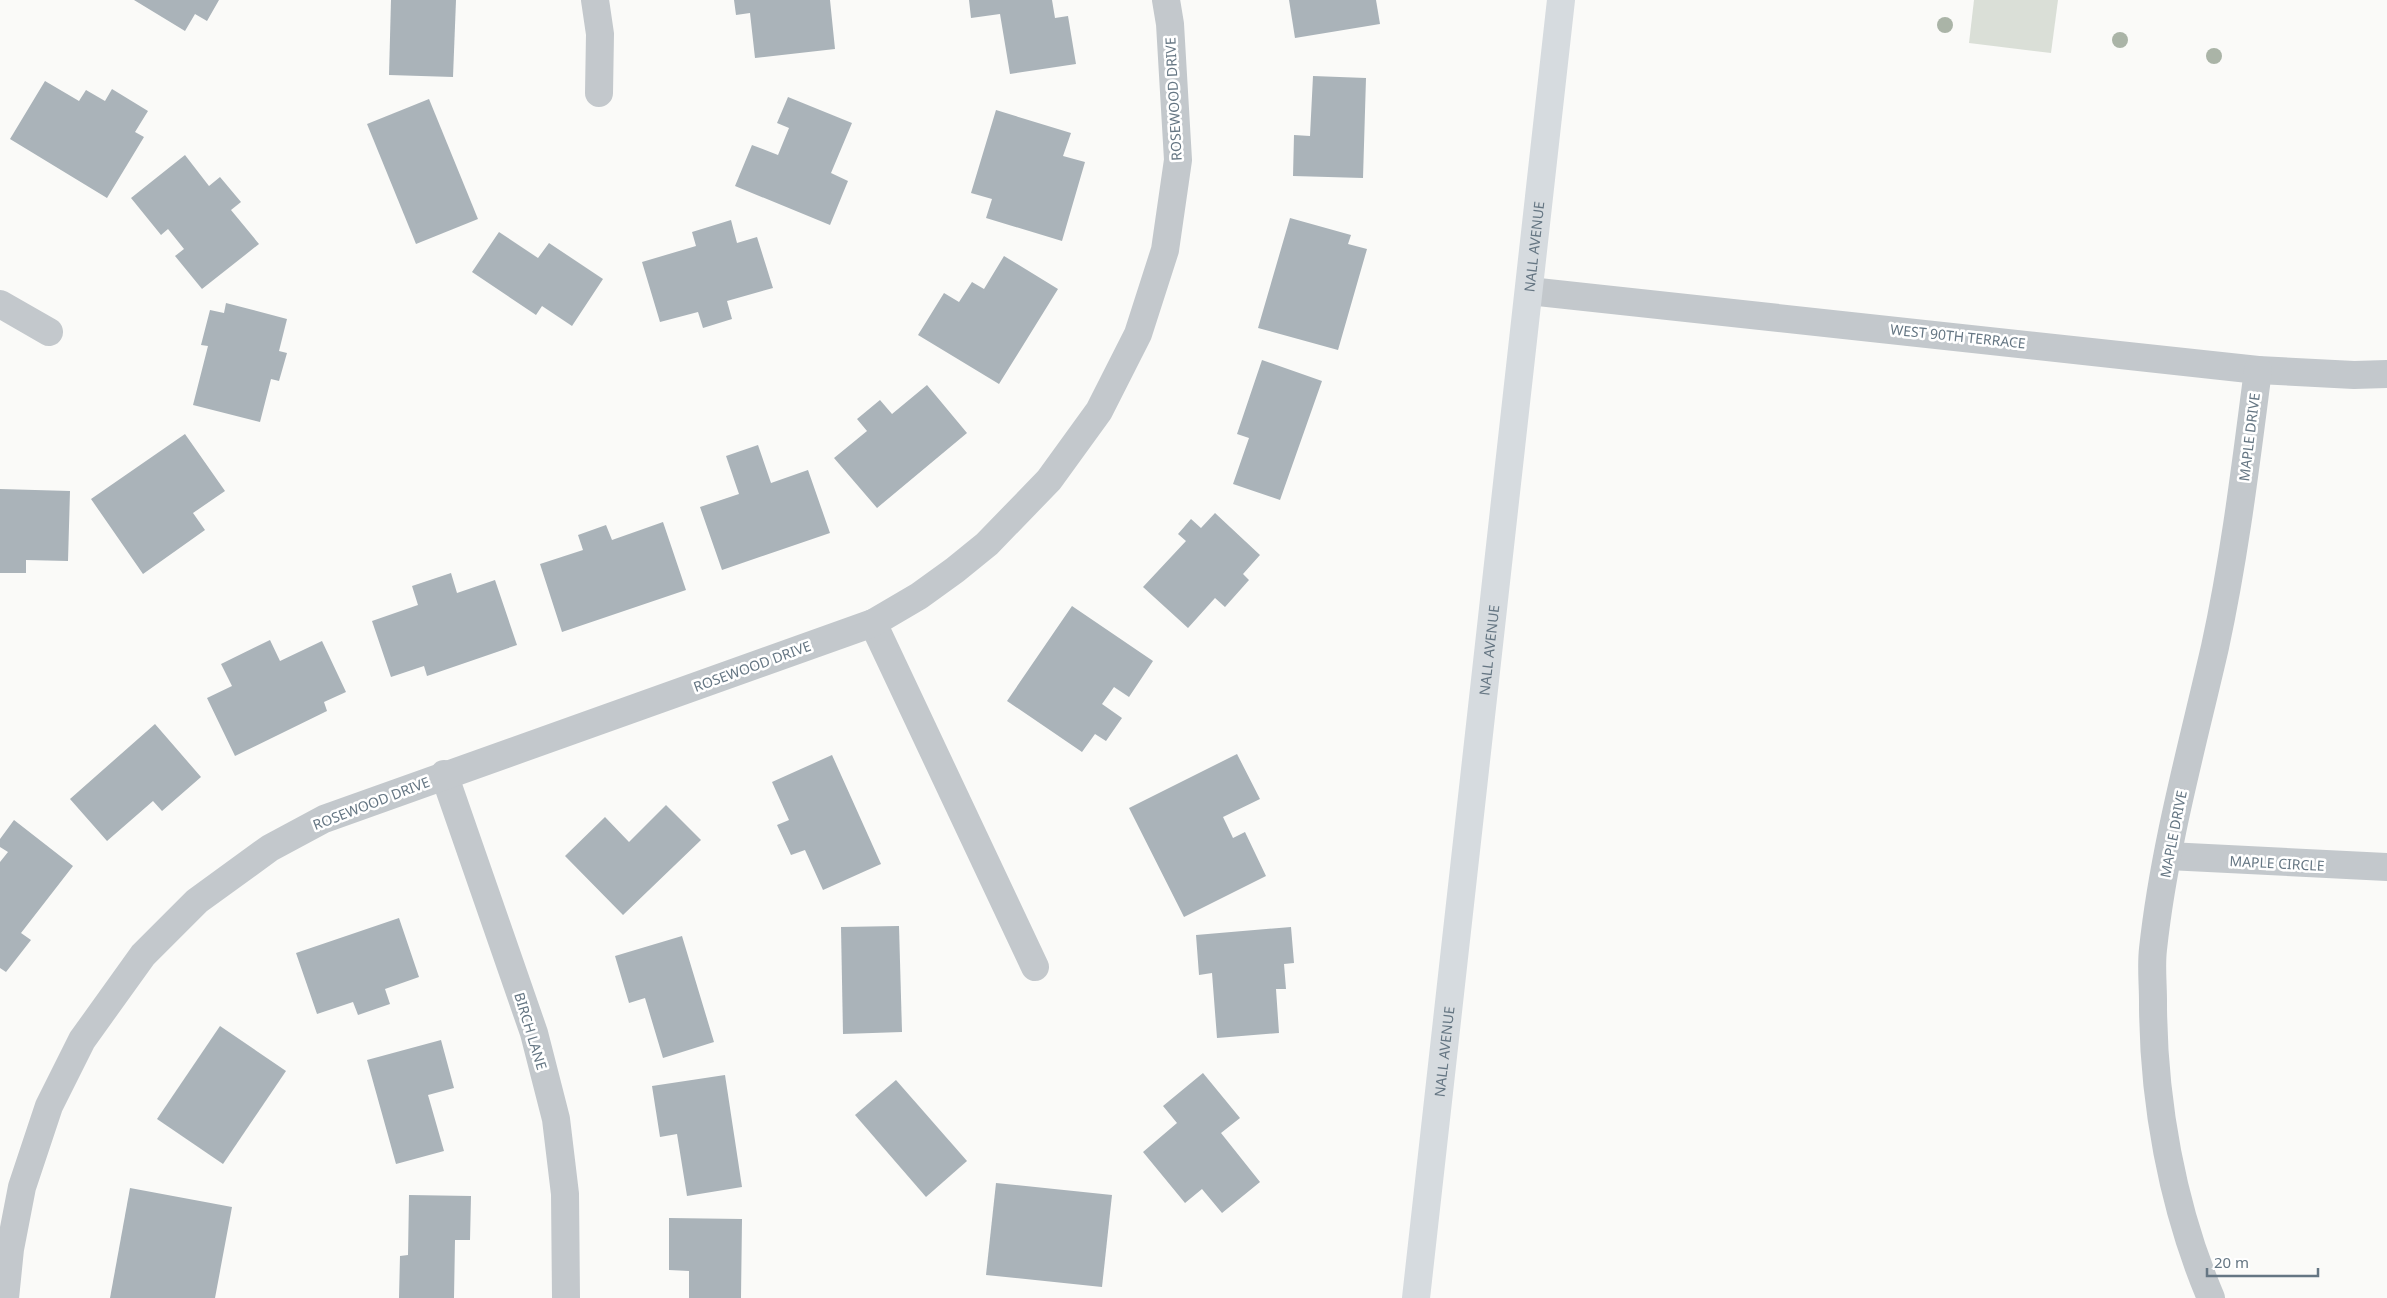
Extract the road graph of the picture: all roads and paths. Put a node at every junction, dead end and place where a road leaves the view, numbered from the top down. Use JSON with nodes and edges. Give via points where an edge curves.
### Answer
{"nodes":[{"id":1,"x":595,"y":0,"type":"edge"},
{"id":2,"x":1166,"y":0,"type":"edge"},
{"id":3,"x":1561,"y":0,"type":"edge"},
{"id":4,"x":599,"y":92,"type":"dead end"},
{"id":5,"x":1529,"y":291,"type":"junction"},
{"id":6,"x":0,"y":304,"type":"edge"},
{"id":7,"x":49,"y":332,"type":"dead end"},
{"id":8,"x":2258,"y":370,"type":"junction"},
{"id":9,"x":2387,"y":374,"type":"edge"},
{"id":10,"x":873,"y":623,"type":"junction"},
{"id":11,"x":444,"y":774,"type":"junction"},
{"id":12,"x":2168,"y":856,"type":"junction"},
{"id":13,"x":2387,"y":867,"type":"edge"},
{"id":14,"x":1035,"y":966,"type":"dead end"},
{"id":15,"x":5,"y":1298,"type":"edge"},
{"id":16,"x":566,"y":1298,"type":"edge"},
{"id":17,"x":1416,"y":1298,"type":"edge"},
{"id":18,"x":2211,"y":1298,"type":"edge"}],
"edges":[{"from":1,"to":4,"type":"street","via":[[600,34]]},
{"from":2,"to":10,"type":"street","name":"ROSEWOOD DRIVE","via":[[1178,160],[1165,250],[1138,334],[1099,411],[1048,480],[987,544],[919,596]]},
{"from":3,"to":5,"type":"main road","name":"NALL AVENUE"},
{"from":5,"to":8,"type":"street","name":"WEST 90TH TERRACE"},
{"from":5,"to":17,"type":"main road","name":"NALL AVENUE"},
{"from":6,"to":7,"type":"street"},
{"from":8,"to":9,"type":"street","name":"WEST 90TH TERRACE"},
{"from":8,"to":12,"type":"street","name":"MAPLE DRIVE","via":[[2239,516],[2215,645]]},
{"from":10,"to":11,"type":"street","name":"ROSEWOOD DRIVE"},
{"from":10,"to":14,"type":"street"},
{"from":11,"to":15,"type":"street","name":"ROSEWOOD DRIVE","via":[[324,819],[270,848],[197,901],[143,955],[82,1040],[49,1106],[22,1187]]},
{"from":11,"to":16,"type":"street","name":"BIRCH LANE","via":[[534,1033],[556,1119],[565,1194]]},
{"from":12,"to":13,"type":"street","name":"MAPLE CIRCLE"},
{"from":12,"to":18,"type":"street","name":"MAPLE DRIVE","via":[[2152,951],[2153,1038],[2163,1125],[2186,1235]]}]}
